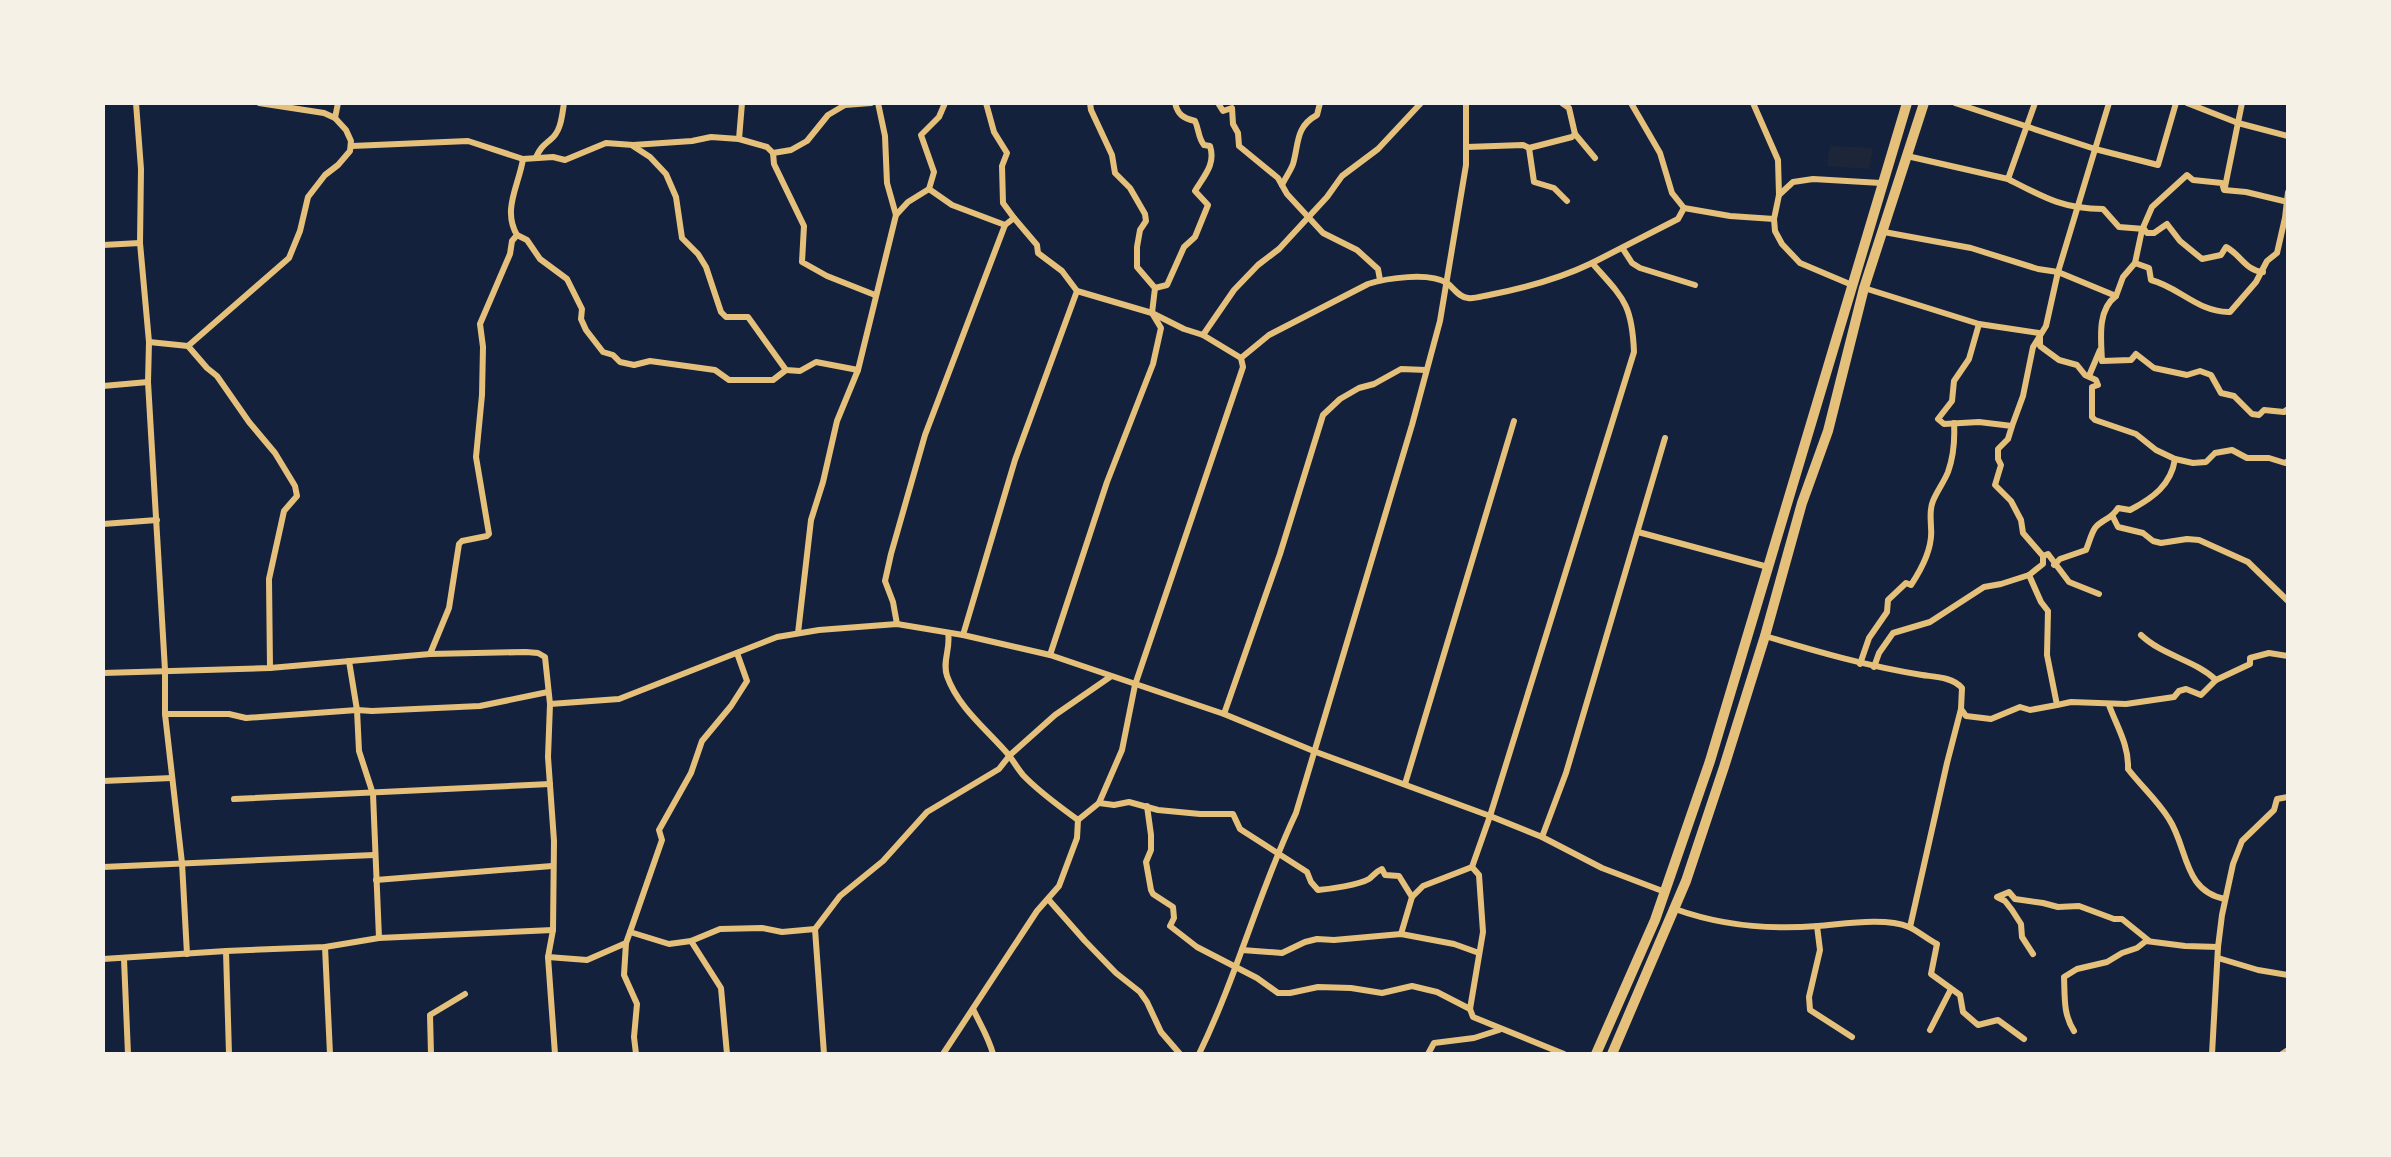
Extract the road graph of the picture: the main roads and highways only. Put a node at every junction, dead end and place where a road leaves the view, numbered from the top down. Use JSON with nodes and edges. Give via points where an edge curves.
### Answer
{"nodes":[{"id":1,"x":1924,"y":103,"type":"edge"},
{"id":2,"x":1904,"y":105,"type":"edge"},
{"id":3,"x":1596,"y":1054,"type":"edge"},
{"id":4,"x":1612,"y":1054,"type":"edge"}],
"edges":[{"from":1,"to":4,"type":"highway","via":[[1864,288],[1828,431],[1802,503],[1724,767],[1675,909]]},
{"from":2,"to":3,"type":"highway","via":[[1710,761],[1665,892]]}]}
